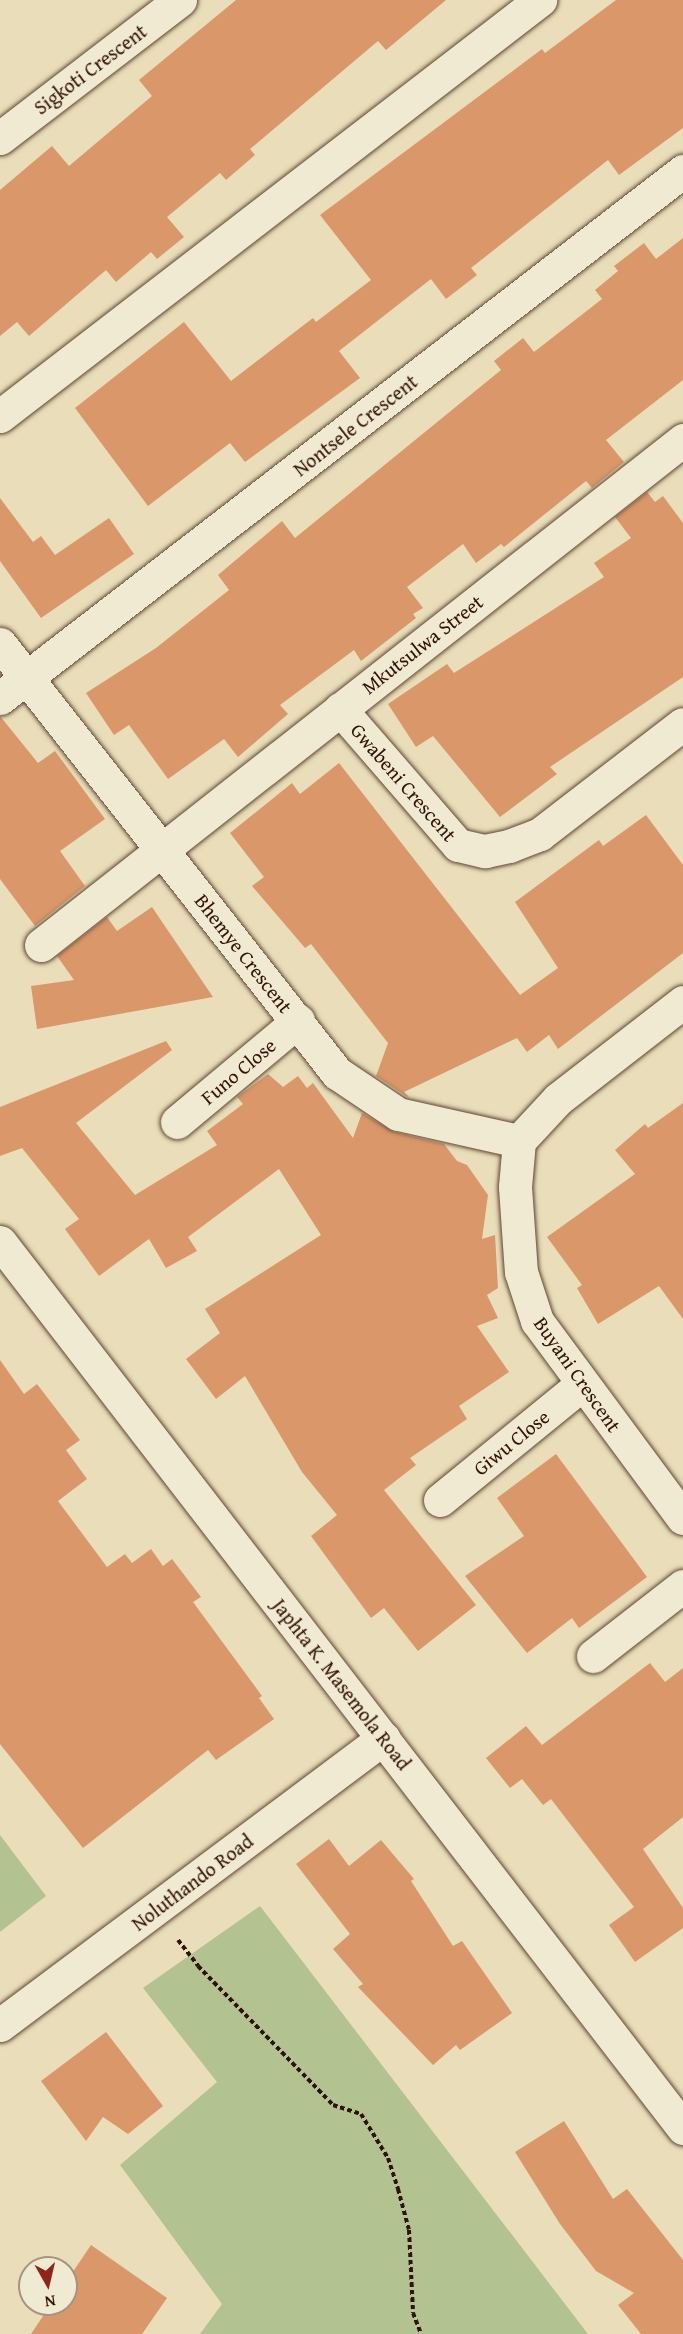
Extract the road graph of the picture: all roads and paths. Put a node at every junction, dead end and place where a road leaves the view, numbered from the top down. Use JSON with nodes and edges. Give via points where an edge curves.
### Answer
{"nodes":[{"id":1,"x":180,"y":0,"type":"edge"},
{"id":2,"x":540,"y":0,"type":"edge"},
{"id":3,"x":0,"y":138,"type":"edge"},
{"id":4,"x":683,"y":171,"type":"edge"},
{"id":5,"x":0,"y":416,"type":"edge"},
{"id":6,"x":683,"y":440,"type":"edge"},
{"id":7,"x":0,"y":644,"type":"edge"},
{"id":8,"x":27,"y":679,"type":"junction"},
{"id":9,"x":0,"y":698,"type":"edge"},
{"id":10,"x":340,"y":709,"type":"junction"},
{"id":11,"x":683,"y":724,"type":"edge"},
{"id":12,"x":162,"y":849,"type":"junction"},
{"id":13,"x":41,"y":945,"type":"dead end"},
{"id":14,"x":683,"y":1002,"type":"edge"},
{"id":15,"x":298,"y":1021,"type":"junction"},
{"id":16,"x":177,"y":1122,"type":"dead end"},
{"id":17,"x":519,"y":1141,"type":"junction"},
{"id":18,"x":0,"y":1242,"type":"edge"},
{"id":19,"x":582,"y":1384,"type":"junction"},
{"id":20,"x":440,"y":1500,"type":"dead end"},
{"id":21,"x":683,"y":1518,"type":"edge"},
{"id":22,"x":683,"y":1586,"type":"edge"},
{"id":23,"x":593,"y":1656,"type":"dead end"},
{"id":24,"x":384,"y":1738,"type":"junction"},
{"id":25,"x":154,"y":1910,"type":"junction"},
{"id":26,"x":0,"y":2025,"type":"edge"},
{"id":27,"x":683,"y":2128,"type":"edge"},
{"id":28,"x":421,"y":2334,"type":"edge"}],
"edges":[{"from":1,"to":3,"type":"street","name":"Sigkoti Crescent"},
{"from":2,"to":5,"type":"street"},
{"from":4,"to":8,"type":"street","name":"Nontsele Crescent"},
{"from":6,"to":10,"type":"street","name":"Mkutsulwa Street"},
{"from":7,"to":8,"type":"street","name":"Bhemye Crescent"},
{"from":8,"to":9,"type":"street"},
{"from":8,"to":12,"type":"street","name":"Bhemye Crescent"},
{"from":10,"to":11,"type":"street","name":"Gwabeni Crescent","via":[[458,845],[485,851],[540,834]]},
{"from":10,"to":12,"type":"street","name":"Mkutsulwa Street"},
{"from":12,"to":13,"type":"street"},
{"from":12,"to":15,"type":"street","name":"Bhemye Crescent"},
{"from":14,"to":17,"type":"street","via":[[558,1099]]},
{"from":15,"to":16,"type":"street","name":"Funo Close"},
{"from":15,"to":17,"type":"street","name":"Bhemye Crescent","via":[[338,1073],[398,1114]]},
{"from":17,"to":19,"type":"street","name":"Buyani Crescent","via":[[515,1187],[520,1272],[537,1321]]},
{"from":18,"to":24,"type":"street","name":"Japhta K. Masemola Road"},
{"from":19,"to":20,"type":"street","name":"Giwu Close"},
{"from":19,"to":21,"type":"street","name":"Buyani Crescent"},
{"from":22,"to":23,"type":"street"},
{"from":24,"to":25,"type":"street","name":"Noluthando Road"},
{"from":24,"to":27,"type":"street","name":"Japhta K. Masemola Road"},
{"from":25,"to":26,"type":"street","name":"Noluthando Road"},
{"from":25,"to":28,"type":"path","via":[[198,1966],[333,2105],[361,2114],[388,2158],[398,2189],[409,2230],[413,2313]]}]}
